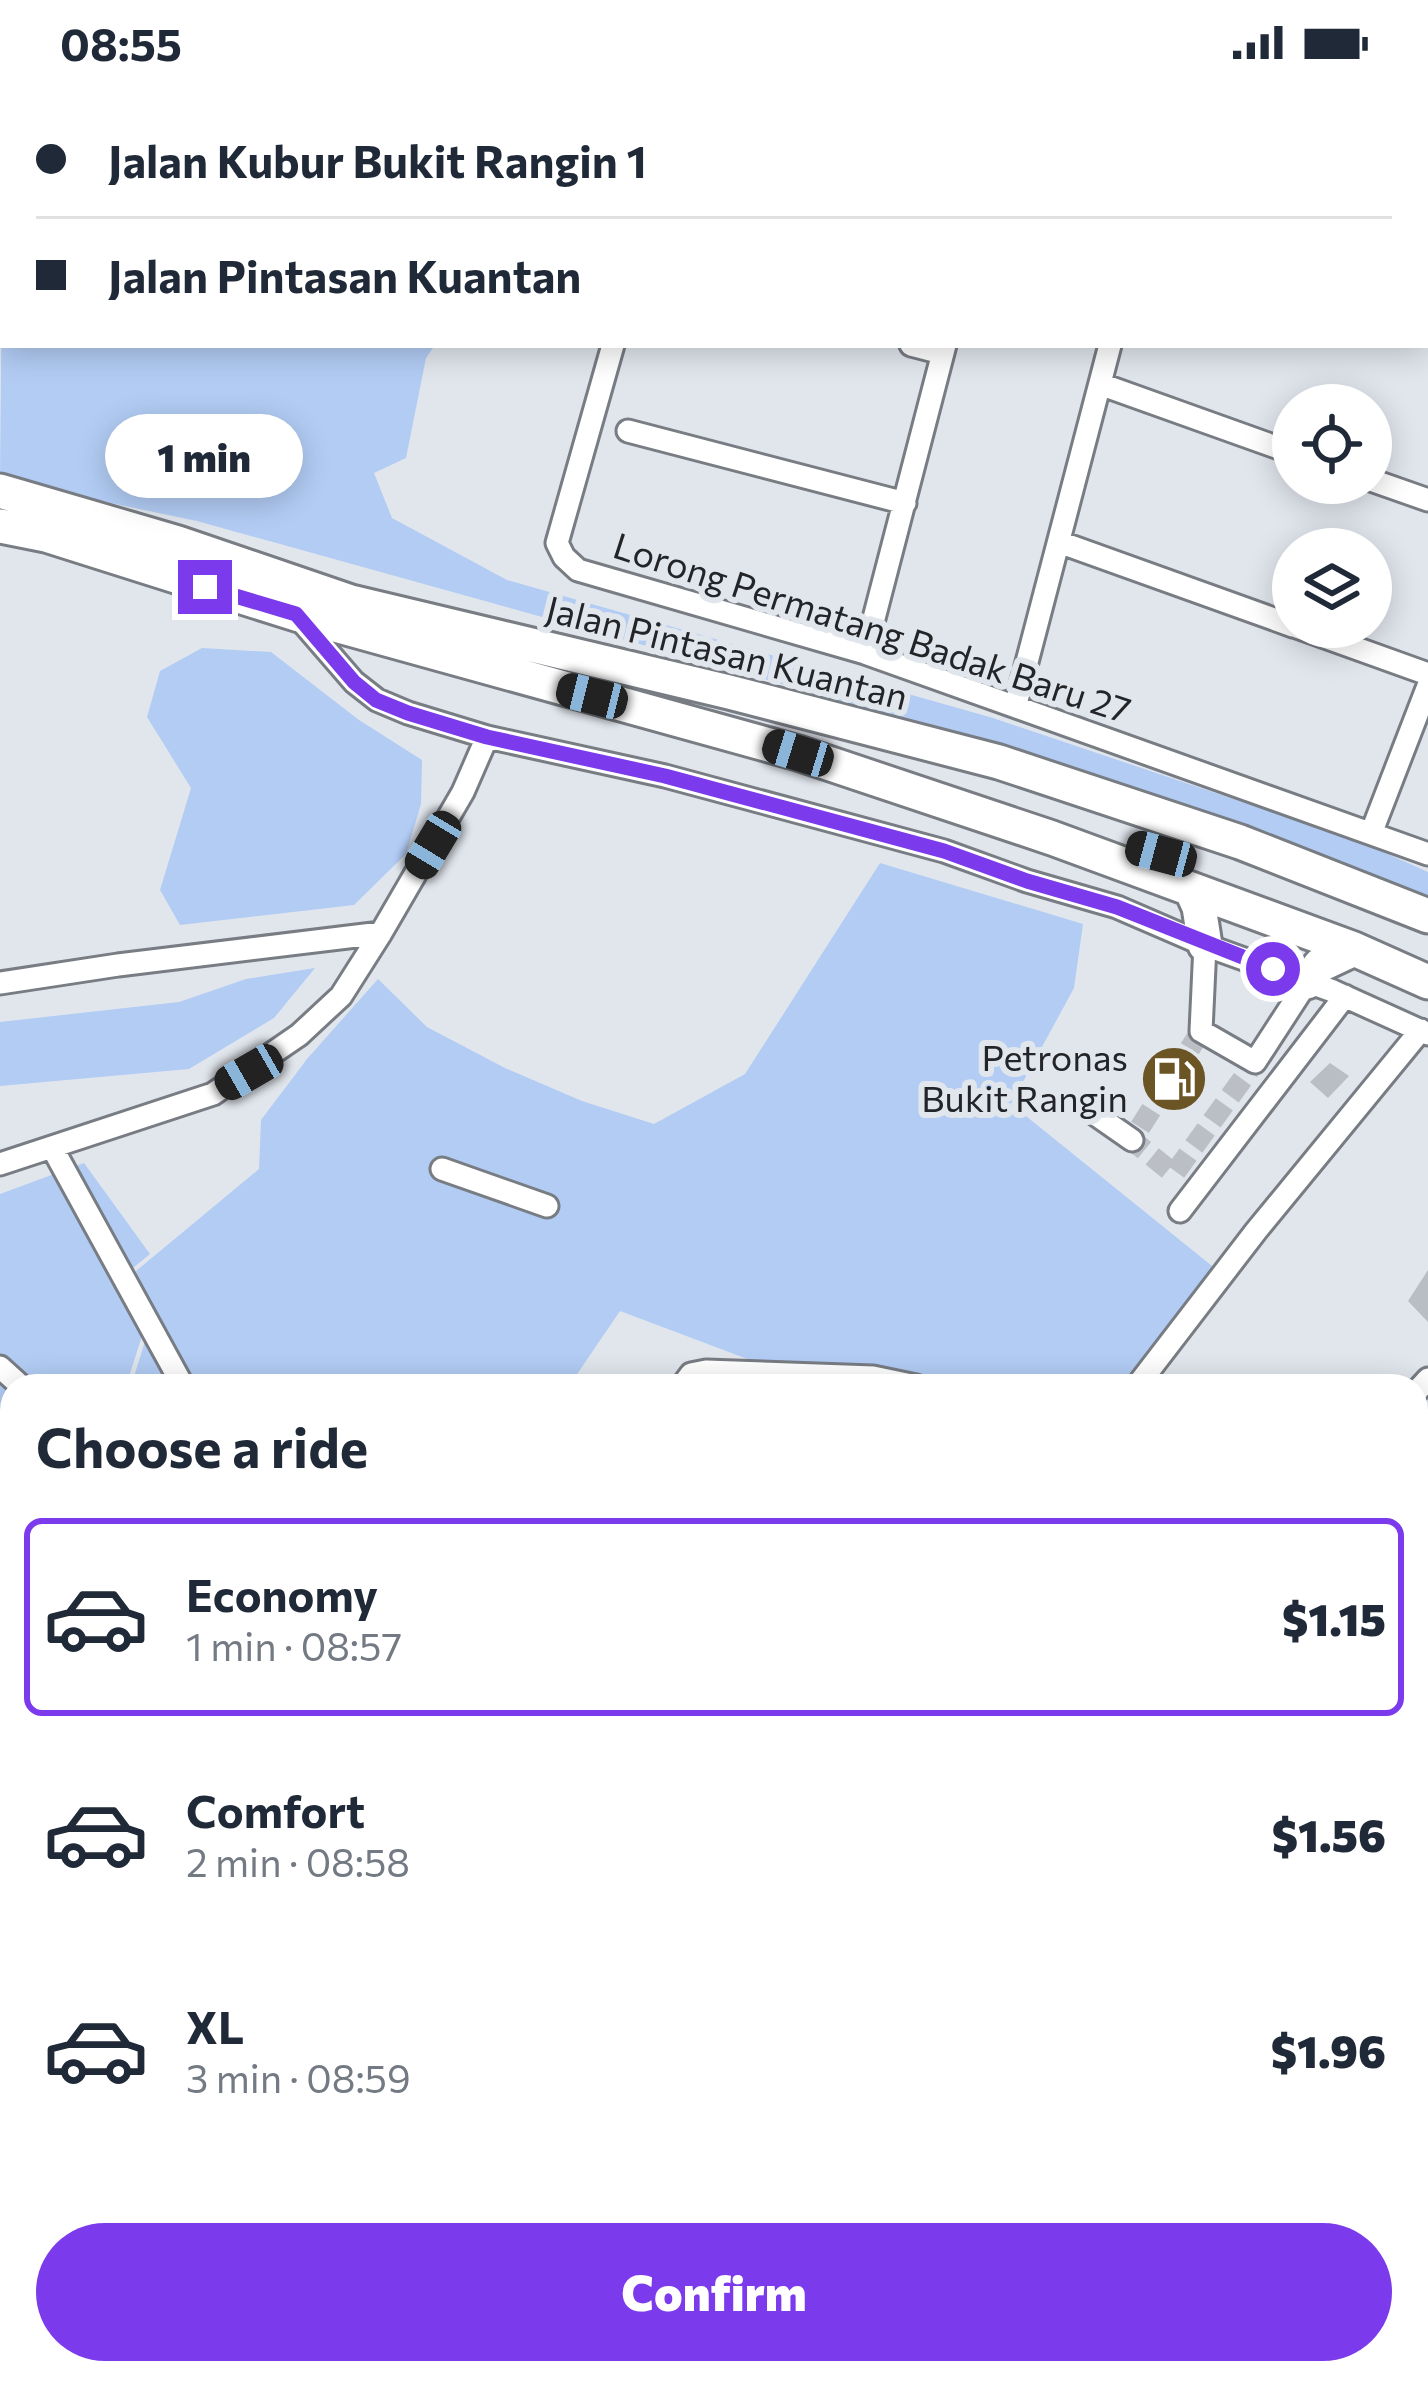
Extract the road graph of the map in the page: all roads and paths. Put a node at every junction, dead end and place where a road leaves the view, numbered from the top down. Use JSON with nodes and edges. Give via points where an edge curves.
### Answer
{"nodes":[{"id":1,"x":612,"y":348,"type":"edge"},
{"id":2,"x":1109,"y":348,"type":"edge"},
{"id":3,"x":943,"y":349,"type":"edge"},
{"id":4,"x":1100,"y":384,"type":"junction"},
{"id":5,"x":628,"y":431,"type":"dead end"},
{"id":6,"x":1272,"y":445,"type":"edge"},
{"id":7,"x":1392,"y":487,"type":"edge"},
{"id":8,"x":0,"y":491,"type":"edge"},
{"id":9,"x":1428,"y":500,"type":"edge"},
{"id":10,"x":904,"y":503,"type":"junction"},
{"id":11,"x":0,"y":526,"type":"edge"},
{"id":12,"x":1059,"y":542,"type":"junction"},
{"id":13,"x":296,"y":614,"type":"junction"},
{"id":14,"x":1272,"y":618,"type":"edge"},
{"id":15,"x":1356,"y":648,"type":"edge"},
{"id":16,"x":865,"y":653,"type":"junction"},
{"id":17,"x":1428,"y":674,"type":"edge"},
{"id":18,"x":1428,"y":686,"type":"edge"},
{"id":19,"x":1016,"y":704,"type":"junction"},
{"id":20,"x":487,"y":737,"type":"junction"},
{"id":21,"x":1372,"y":831,"type":"junction"},
{"id":22,"x":1052,"y":838,"type":"junction"},
{"id":23,"x":1428,"y":854,"type":"edge"},
{"id":24,"x":1191,"y":889,"type":"junction"},
{"id":25,"x":1428,"y":916,"type":"edge"},
{"id":26,"x":381,"y":933,"type":"junction"},
{"id":27,"x":1204,"y":944,"type":"junction"},
{"id":28,"x":1354,"y":950,"type":"junction"},
{"id":29,"x":1428,"y":962,"type":"edge"},
{"id":30,"x":1306,"y":982,"type":"junction"},
{"id":31,"x":1428,"y":982,"type":"edge"},
{"id":32,"x":0,"y":983,"type":"edge"},
{"id":33,"x":1345,"y":996,"type":"junction"},
{"id":34,"x":1424,"y":1032,"type":"edge"},
{"id":35,"x":1089,"y":1110,"type":"dead end"},
{"id":36,"x":1132,"y":1140,"type":"dead end"},
{"id":37,"x":53,"y":1149,"type":"junction"},
{"id":38,"x":0,"y":1164,"type":"edge"},
{"id":39,"x":442,"y":1169,"type":"dead end"},
{"id":40,"x":547,"y":1206,"type":"dead end"},
{"id":41,"x":1180,"y":1211,"type":"dead end"},
{"id":42,"x":176,"y":1374,"type":"edge"},
{"id":43,"x":695,"y":1374,"type":"edge"},
{"id":44,"x":790,"y":1374,"type":"edge"},
{"id":45,"x":1146,"y":1374,"type":"edge"}],
"edges":[{"from":1,"to":16,"type":"street","name":"Lorong Permatang Badak Baru 27","via":[[557,543],[563,557],[578,570]]},
{"from":2,"to":4,"type":"street"},
{"from":3,"to":10,"type":"street"},
{"from":4,"to":6,"type":"street"},
{"from":4,"to":12,"type":"street"},
{"from":5,"to":10,"type":"street"},
{"from":7,"to":9,"type":"street"},
{"from":8,"to":25,"type":"highway","name":"Jalan Pintasan Kuantan","via":[[351,602],[999,762],[1240,842]]},
{"from":10,"to":16,"type":"street"},
{"from":11,"to":13,"type":"highway","name":"Jalan Pintasan Kuantan"},
{"from":12,"to":14,"type":"street"},
{"from":12,"to":19,"type":"street"},
{"from":13,"to":20,"type":"street","via":[[376,700]]},
{"from":13,"to":22,"type":"highway","name":"Jalan Pintasan Kuantan","via":[[715,728]]},
{"from":15,"to":17,"type":"street"},
{"from":16,"to":19,"type":"street","name":"Lorong Permatang Badak Baru 27"},
{"from":18,"to":21,"type":"street"},
{"from":19,"to":21,"type":"street","name":"Lorong Permatang Badak Baru 27"},
{"from":20,"to":26,"type":"street"},
{"from":20,"to":27,"type":"street","via":[[944,851]]},
{"from":21,"to":23,"type":"street","name":"Lorong Permatang Badak Baru 27"},
{"from":22,"to":24,"type":"highway","name":"Jalan Pintasan Kuantan"},
{"from":22,"to":29,"type":"highway","via":[[1161,854]]},
{"from":24,"to":27,"type":"highway"},
{"from":24,"to":28,"type":"highway","name":"Jalan Pintasan Kuantan"},
{"from":26,"to":32,"type":"street"},
{"from":26,"to":37,"type":"street","via":[[341,996],[249,1072],[213,1094]]},
{"from":27,"to":30,"type":"street"},
{"from":27,"to":30,"type":"street","via":[[1201,1031],[1255,1062]]},
{"from":28,"to":30,"type":"highway","via":[[1320,965]]},
{"from":28,"to":31,"type":"highway","name":"Jalan Pintasan Kuantan"},
{"from":30,"to":33,"type":"street"},
{"from":33,"to":34,"type":"street"},
{"from":33,"to":41,"type":"street"},
{"from":34,"to":45,"type":"street"},
{"from":35,"to":36,"type":"street"},
{"from":37,"to":38,"type":"street"},
{"from":37,"to":42,"type":"street"},
{"from":39,"to":40,"type":"street"},
{"from":43,"to":44,"type":"street"}]}
